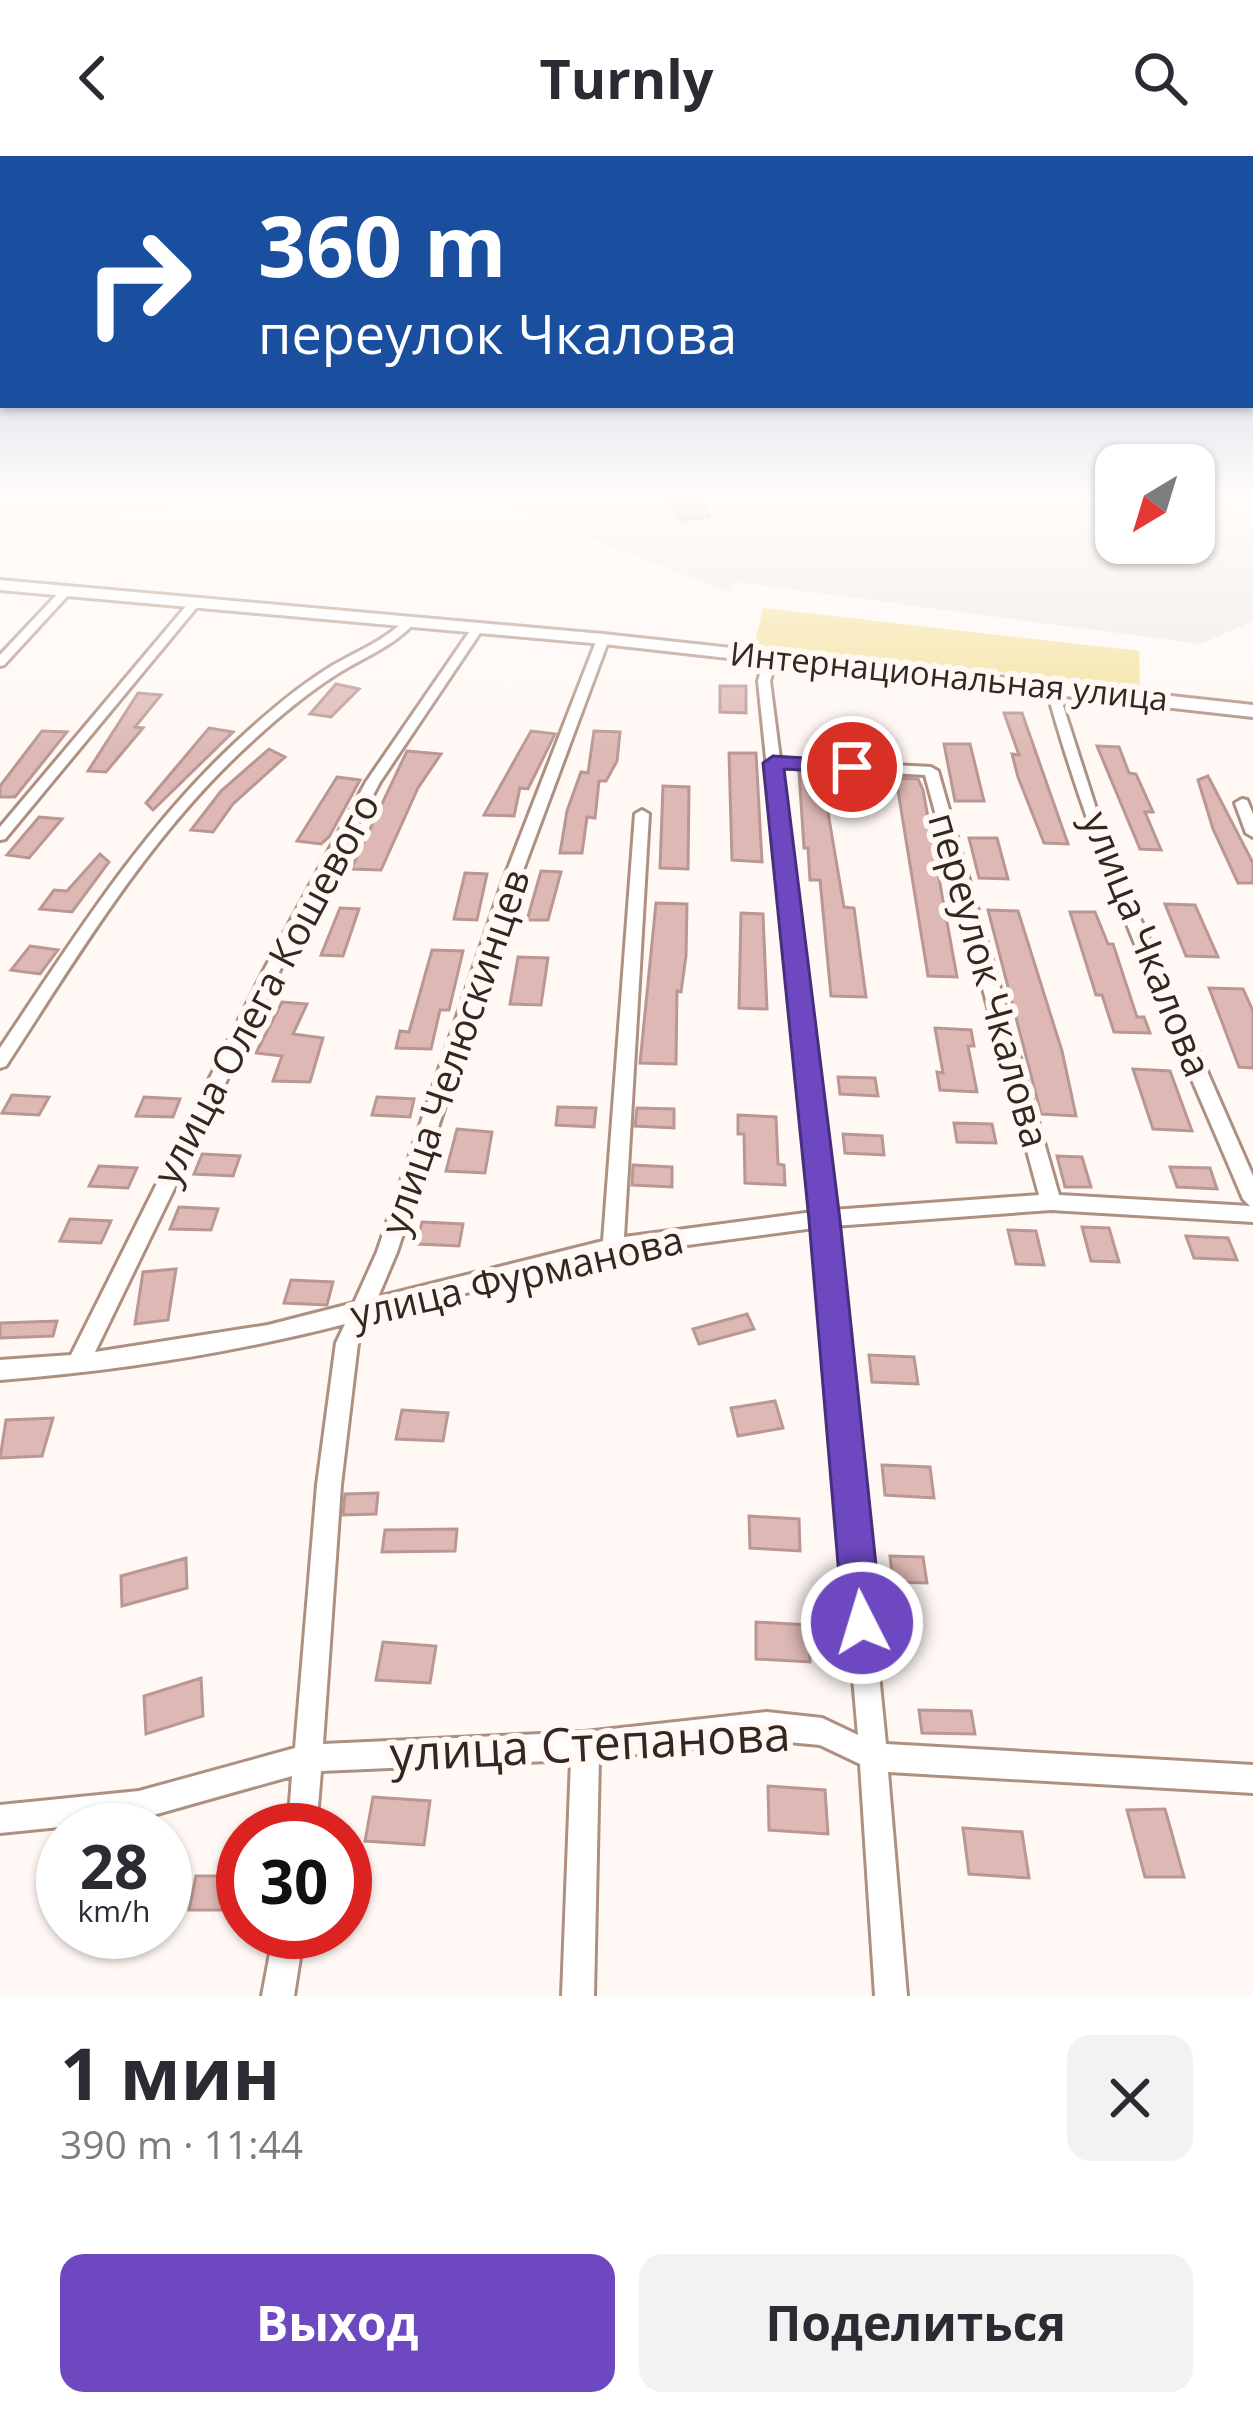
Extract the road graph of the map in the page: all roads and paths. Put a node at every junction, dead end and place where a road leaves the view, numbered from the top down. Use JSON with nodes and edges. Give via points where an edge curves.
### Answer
{"nodes":[{"id":1,"x":0,"y":585,"type":"edge"},
{"id":2,"x":67,"y":590,"type":"junction"},
{"id":3,"x":196,"y":601,"type":"junction"},
{"id":4,"x":411,"y":620,"type":"junction"},
{"id":5,"x":478,"y":627,"type":"junction"},
{"id":6,"x":604,"y":639,"type":"junction"},
{"id":7,"x":771,"y":656,"type":"junction"},
{"id":8,"x":0,"y":662,"type":"edge"},
{"id":9,"x":1052,"y":687,"type":"junction"},
{"id":10,"x":1253,"y":711,"type":"edge"},
{"id":11,"x":773,"y":763,"type":"junction"},
{"id":12,"x":1242,"y":803,"type":"dead end"},
{"id":13,"x":642,"y":814,"type":"dead end"},
{"id":14,"x":1253,"y":833,"type":"edge"},
{"id":15,"x":0,"y":836,"type":"edge"},
{"id":16,"x":0,"y":1062,"type":"edge"},
{"id":17,"x":1253,"y":1198,"type":"edge"},
{"id":18,"x":1052,"y":1202,"type":"junction"},
{"id":19,"x":1253,"y":1214,"type":"edge"},
{"id":20,"x":824,"y":1220,"type":"junction"},
{"id":21,"x":613,"y":1247,"type":"junction"},
{"id":22,"x":361,"y":1312,"type":"junction"},
{"id":23,"x":78,"y":1364,"type":"junction"},
{"id":24,"x":0,"y":1370,"type":"edge"},
{"id":25,"x":585,"y":1746,"type":"junction"},
{"id":26,"x":875,"y":1757,"type":"junction"},
{"id":27,"x":308,"y":1758,"type":"junction"},
{"id":28,"x":1253,"y":1778,"type":"edge"},
{"id":29,"x":304,"y":1803,"type":"edge"},
{"id":30,"x":0,"y":1819,"type":"edge"},
{"id":31,"x":284,"y":1959,"type":"edge"},
{"id":32,"x":278,"y":1996,"type":"edge"},
{"id":33,"x":578,"y":1996,"type":"edge"},
{"id":34,"x":891,"y":1996,"type":"edge"}],
"edges":[{"from":1,"to":2,"type":"street","name":"Интернациональная улица"},
{"from":2,"to":3,"type":"street","name":"Интернациональная улица"},
{"from":2,"to":8,"type":"street"},
{"from":3,"to":4,"type":"street","name":"Интернациональная улица"},
{"from":3,"to":15,"type":"street"},
{"from":4,"to":5,"type":"street","name":"Интернациональная улица"},
{"from":4,"to":16,"type":"street","via":[[395,639],[306,692],[189,799]]},
{"from":5,"to":6,"type":"street","name":"Интернациональная улица"},
{"from":5,"to":23,"type":"street","name":"улица Олега Кошевого","via":[[374,782]]},
{"from":6,"to":7,"type":"street","name":"Интернациональная улица"},
{"from":6,"to":22,"type":"street","name":"улица Челюскинцев"},
{"from":7,"to":9,"type":"street","name":"Интернациональная улица"},
{"from":7,"to":11,"type":"street","via":[[764,681]]},
{"from":9,"to":10,"type":"street","name":"Интернациональная улица"},
{"from":9,"to":17,"type":"street","name":"улица Чкалова","via":[[1121,891]]},
{"from":11,"to":18,"type":"street","name":"переулок Чкалова","via":[[931,771]]},
{"from":11,"to":20,"type":"street"},
{"from":12,"to":14,"type":"street"},
{"from":13,"to":21,"type":"street"},
{"from":18,"to":19,"type":"street","name":"улица Фурманова"},
{"from":18,"to":20,"type":"street","name":"улица Фурманова"},
{"from":20,"to":21,"type":"street","name":"улица Фурманова"},
{"from":20,"to":26,"type":"street"},
{"from":21,"to":22,"type":"street","name":"улица Фурманова"},
{"from":22,"to":23,"type":"street","name":"улица Фурманова"},
{"from":22,"to":27,"type":"street","name":"улица Челюскинцев","via":[[339,1377]]},
{"from":23,"to":24,"type":"street","name":"улица Фурманова"},
{"from":25,"to":26,"type":"street","name":"улица Степанова","via":[[766,1726],[822,1732]]},
{"from":25,"to":27,"type":"street","name":"улица Степанова"},
{"from":25,"to":33,"type":"street"},
{"from":26,"to":28,"type":"street","name":"улица Степанова"},
{"from":26,"to":34,"type":"street"},
{"from":27,"to":29,"type":"street","name":"улица Челюскинцев"},
{"from":27,"to":30,"type":"street","name":"улица Степанова","via":[[139,1804]]},
{"from":31,"to":32,"type":"street"}]}
